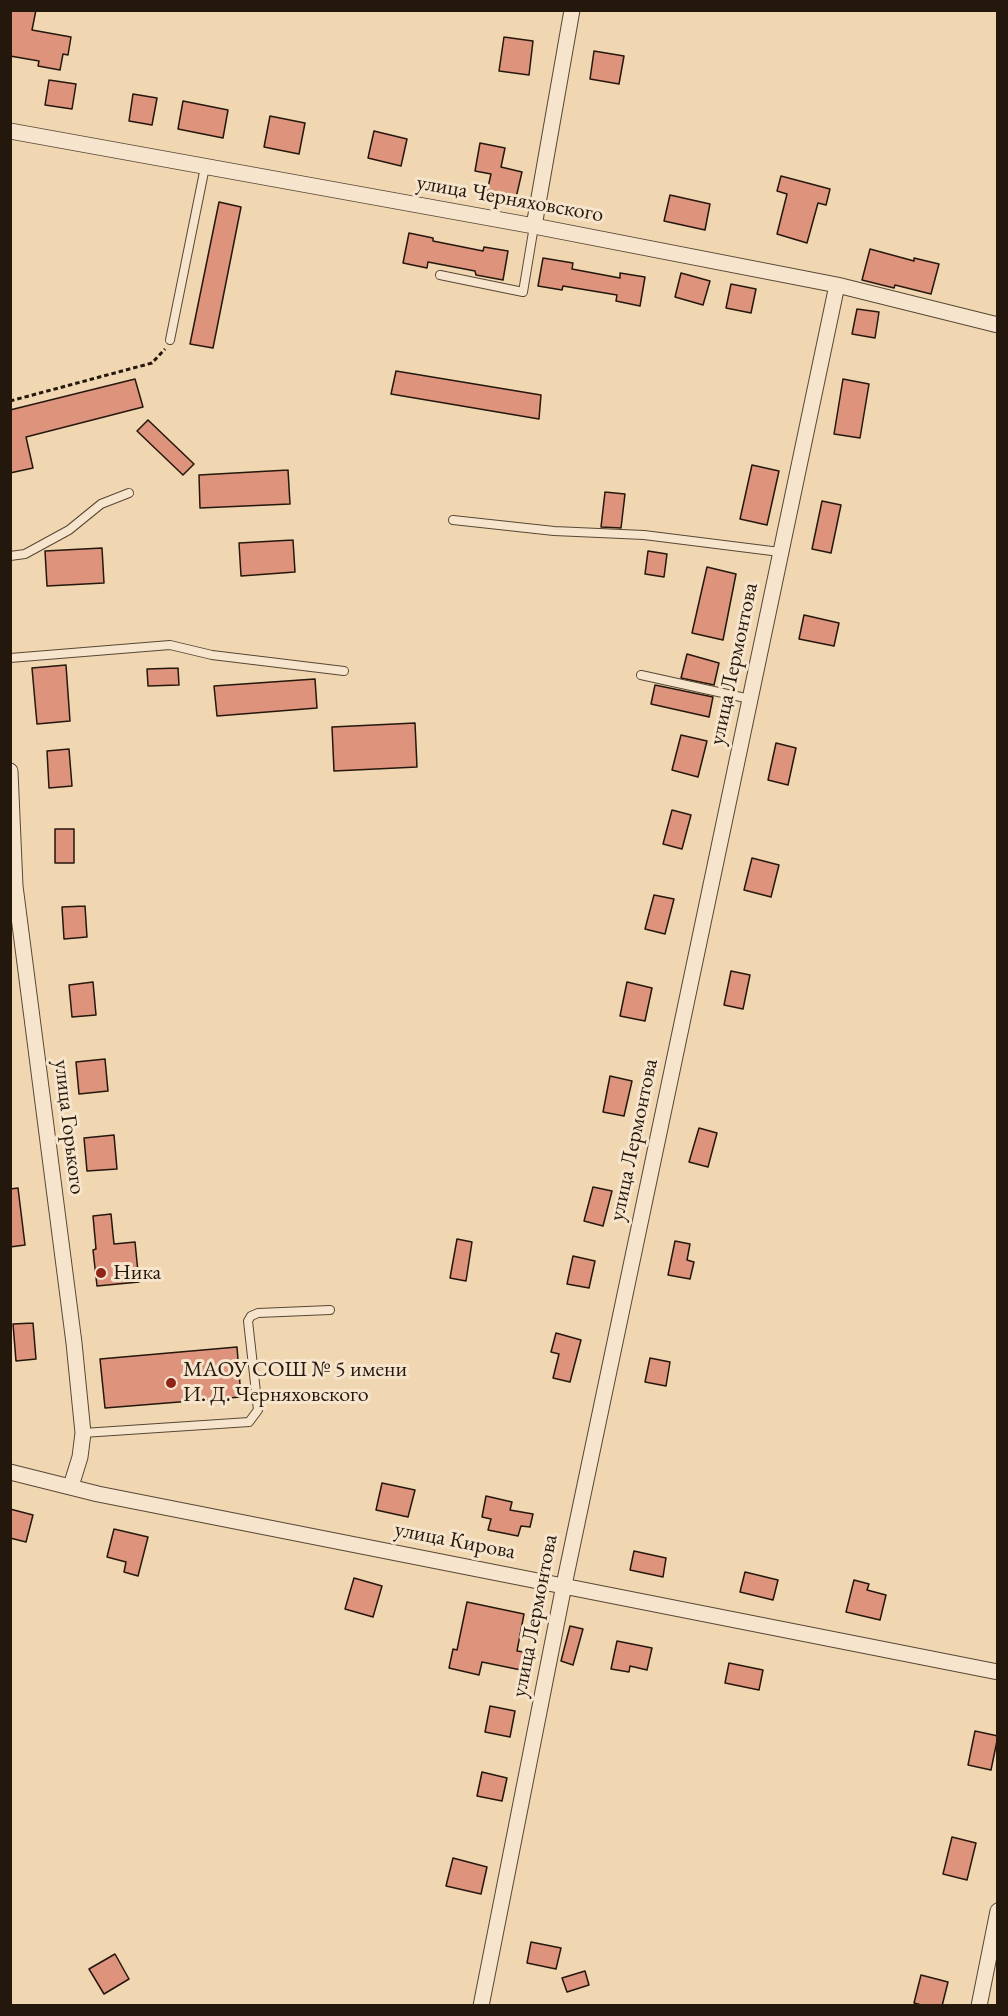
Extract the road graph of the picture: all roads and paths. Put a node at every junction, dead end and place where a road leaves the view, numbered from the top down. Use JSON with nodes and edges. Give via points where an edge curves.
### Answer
{"nodes":[{"id":1,"x":572,"y":10,"type":"edge"},
{"id":2,"x":10,"y":131,"type":"edge"},
{"id":3,"x":205,"y":167,"type":"junction"},
{"id":4,"x":534,"y":226,"type":"junction"},
{"id":5,"x":440,"y":275,"type":"dead end"},
{"id":6,"x":837,"y":285,"type":"junction"},
{"id":7,"x":998,"y":326,"type":"edge"},
{"id":8,"x":170,"y":340,"type":"joint"},
{"id":9,"x":10,"y":402,"type":"edge"},
{"id":10,"x":129,"y":493,"type":"dead end"},
{"id":11,"x":453,"y":520,"type":"dead end"},
{"id":12,"x":780,"y":552,"type":"junction"},
{"id":13,"x":10,"y":556,"type":"edge"},
{"id":14,"x":10,"y":658,"type":"edge"},
{"id":15,"x":344,"y":671,"type":"dead end"},
{"id":16,"x":641,"y":675,"type":"dead end"},
{"id":17,"x":750,"y":699,"type":"junction"},
{"id":18,"x":10,"y":771,"type":"edge"},
{"id":19,"x":13,"y":886,"type":"edge"},
{"id":20,"x":330,"y":1310,"type":"dead end"},
{"id":21,"x":83,"y":1433,"type":"junction"},
{"id":22,"x":10,"y":1472,"type":"edge"},
{"id":23,"x":70,"y":1486,"type":"junction"},
{"id":24,"x":564,"y":1585,"type":"junction"},
{"id":25,"x":998,"y":1672,"type":"edge"},
{"id":26,"x":998,"y":1911,"type":"edge"},
{"id":27,"x":481,"y":2006,"type":"edge"},
{"id":28,"x":979,"y":2006,"type":"edge"}],
"edges":[{"from":1,"to":4,"type":"street"},
{"from":2,"to":3,"type":"street","name":"улица Черняховского"},
{"from":3,"to":4,"type":"street","name":"улица Черняховского"},
{"from":3,"to":8,"type":"lane"},
{"from":4,"to":5,"type":"lane","via":[[523,292]]},
{"from":4,"to":6,"type":"street","name":"улица Черняховского"},
{"from":6,"to":7,"type":"street","name":"улица Черняховского"},
{"from":6,"to":12,"type":"street","name":"улица Лермонтова"},
{"from":8,"to":9,"type":"path","via":[[152,363]]},
{"from":10,"to":13,"type":"lane","via":[[101,504],[69,530],[25,554]]},
{"from":11,"to":12,"type":"lane","via":[[554,531],[644,535]]},
{"from":12,"to":17,"type":"street","name":"улица Лермонтова"},
{"from":14,"to":15,"type":"lane","via":[[170,645],[212,655]]},
{"from":16,"to":17,"type":"lane"},
{"from":17,"to":24,"type":"street","name":"улица Лермонтова"},
{"from":18,"to":19,"type":"street","name":"улица Горького"},
{"from":19,"to":21,"type":"street","name":"улица Горького","via":[[75,1343]]},
{"from":20,"to":21,"type":"lane","via":[[251,1316],[248,1321],[258,1410],[249,1422]]},
{"from":21,"to":23,"type":"street","name":"улица Горького"},
{"from":22,"to":23,"type":"street","name":"улица Кирова"},
{"from":23,"to":24,"type":"street","name":"улица Кирова"},
{"from":24,"to":25,"type":"street","name":"улица Кирова"},
{"from":24,"to":27,"type":"street","name":"улица Лермонтова"},
{"from":26,"to":28,"type":"street"}]}
